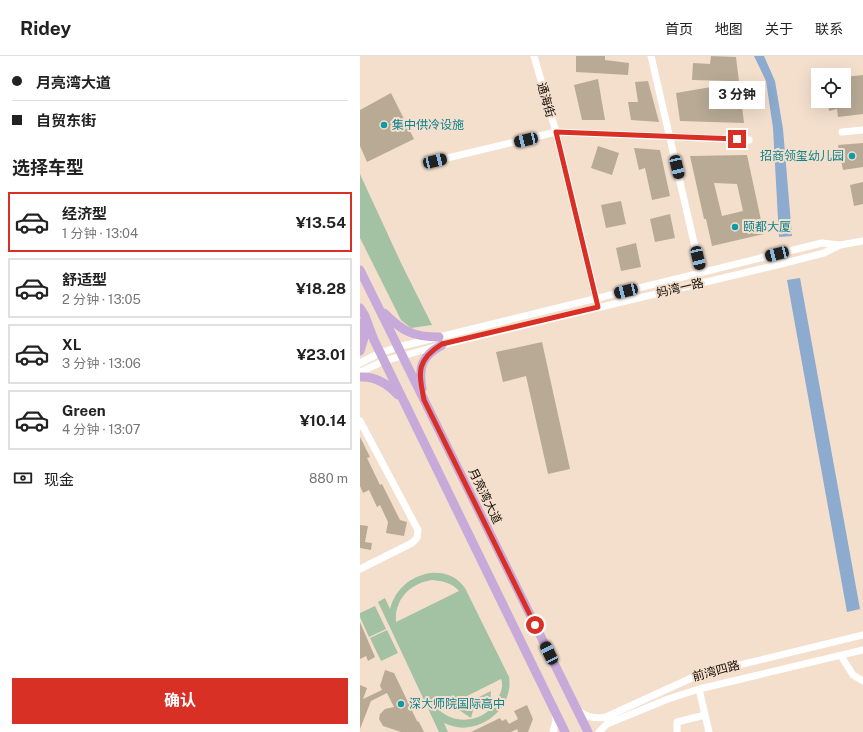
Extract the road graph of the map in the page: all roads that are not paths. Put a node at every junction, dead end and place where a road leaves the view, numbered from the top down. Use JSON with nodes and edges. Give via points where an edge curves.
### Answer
{"nodes":[{"id":1,"x":534,"y":56,"type":"edge"},
{"id":2,"x":651,"y":56,"type":"edge"},
{"id":3,"x":863,"y":130,"type":"edge"},
{"id":4,"x":556,"y":132,"type":"junction"},
{"id":5,"x":842,"y":132,"type":"dead end"},
{"id":6,"x":670,"y":137,"type":"junction"},
{"id":7,"x":749,"y":140,"type":"dead end"},
{"id":8,"x":435,"y":161,"type":"dead end"},
{"id":9,"x":863,"y":241,"type":"edge"},
{"id":10,"x":840,"y":245,"type":"junction"},
{"id":11,"x":360,"y":270,"type":"edge"},
{"id":12,"x":702,"y":273,"type":"junction"},
{"id":13,"x":596,"y":299,"type":"junction"},
{"id":14,"x":376,"y":302,"type":"junction"},
{"id":15,"x":598,"y":307,"type":"junction"},
{"id":16,"x":361,"y":310,"type":"edge"},
{"id":17,"x":440,"y":341,"type":"junction"},
{"id":18,"x":360,"y":351,"type":"edge"},
{"id":19,"x":400,"y":351,"type":"junction"},
{"id":20,"x":382,"y":357,"type":"junction"},
{"id":21,"x":360,"y":363,"type":"edge"},
{"id":22,"x":360,"y":372,"type":"edge"},
{"id":23,"x":360,"y":377,"type":"edge"},
{"id":24,"x":424,"y":400,"type":"junction"},
{"id":25,"x":406,"y":406,"type":"junction"},
{"id":26,"x":360,"y":421,"type":"edge"},
{"id":27,"x":360,"y":569,"type":"edge"},
{"id":28,"x":863,"y":635,"type":"edge"},
{"id":29,"x":863,"y":650,"type":"edge"},
{"id":30,"x":841,"y":656,"type":"junction"},
{"id":31,"x":863,"y":681,"type":"edge"},
{"id":32,"x":699,"y":689,"type":"junction"},
{"id":33,"x":576,"y":709,"type":"junction"},
{"id":34,"x":555,"y":711,"type":"junction"},
{"id":35,"x":705,"y":715,"type":"junction"},
{"id":36,"x":553,"y":732,"type":"edge"},
{"id":37,"x":565,"y":732,"type":"edge"},
{"id":38,"x":588,"y":732,"type":"edge"},
{"id":39,"x":599,"y":732,"type":"edge"},
{"id":40,"x":677,"y":732,"type":"edge"},
{"id":41,"x":709,"y":732,"type":"edge"}],
"edges":[{"from":1,"to":4,"type":"street","name":"通海街"},
{"from":2,"to":6,"type":"street"},
{"from":3,"to":5,"type":"street"},
{"from":4,"to":6,"type":"street"},
{"from":4,"to":8,"type":"street"},
{"from":4,"to":13,"type":"street","name":"通海街"},
{"from":6,"to":7,"type":"street"},
{"from":6,"to":12,"type":"street"},
{"from":9,"to":10,"type":"street","name":"妈湾一路"},
{"from":10,"to":12,"type":"street","name":"妈湾一路","via":[[822,243]]},
{"from":10,"to":15,"type":"street","name":"妈湾一路","via":[[824,253]]},
{"from":11,"to":14,"type":"main road","name":"月亮湾大道"},
{"from":12,"to":13,"type":"street","name":"妈湾一路"},
{"from":13,"to":15,"type":"street","name":"通海街"},
{"from":13,"to":17,"type":"street","name":"妈湾一路"},
{"from":14,"to":17,"type":"main road","via":[[392,321],[406,332]]},
{"from":14,"to":19,"type":"main road","name":"月亮湾大道"},
{"from":15,"to":17,"type":"street","name":"妈湾一路"},
{"from":16,"to":18,"type":"main road","via":[[364,338]]},
{"from":16,"to":20,"type":"main road"},
{"from":17,"to":19,"type":"street","name":"妈湾一路"},
{"from":17,"to":24,"type":"main road","via":[[425,358],[421,367]]},
{"from":19,"to":20,"type":"street","name":"妈湾一路"},
{"from":19,"to":24,"type":"main road","name":"月亮湾大道"},
{"from":20,"to":21,"type":"street"},
{"from":20,"to":22,"type":"street"},
{"from":20,"to":25,"type":"main road"},
{"from":23,"to":25,"type":"main road","via":[[380,380],[398,394]]},
{"from":24,"to":33,"type":"main road","name":"月亮湾大道"},
{"from":25,"to":34,"type":"main road"},
{"from":26,"to":27,"type":"street","via":[[418,534],[412,543]]},
{"from":28,"to":33,"type":"street","name":"前湾四路","via":[[698,675],[606,717],[592,718]]},
{"from":29,"to":30,"type":"street","name":"前湾四路"},
{"from":30,"to":31,"type":"street","via":[[853,675]]},
{"from":30,"to":32,"type":"street","name":"前湾四路"},
{"from":32,"to":35,"type":"street"},
{"from":32,"to":39,"type":"street","name":"前湾四路","via":[[607,724]]},
{"from":33,"to":38,"type":"main road","name":"月亮湾大道"},
{"from":34,"to":36,"type":"street"},
{"from":34,"to":37,"type":"main road"},
{"from":35,"to":40,"type":"street","via":[[677,722]]},
{"from":35,"to":41,"type":"street"}]}
